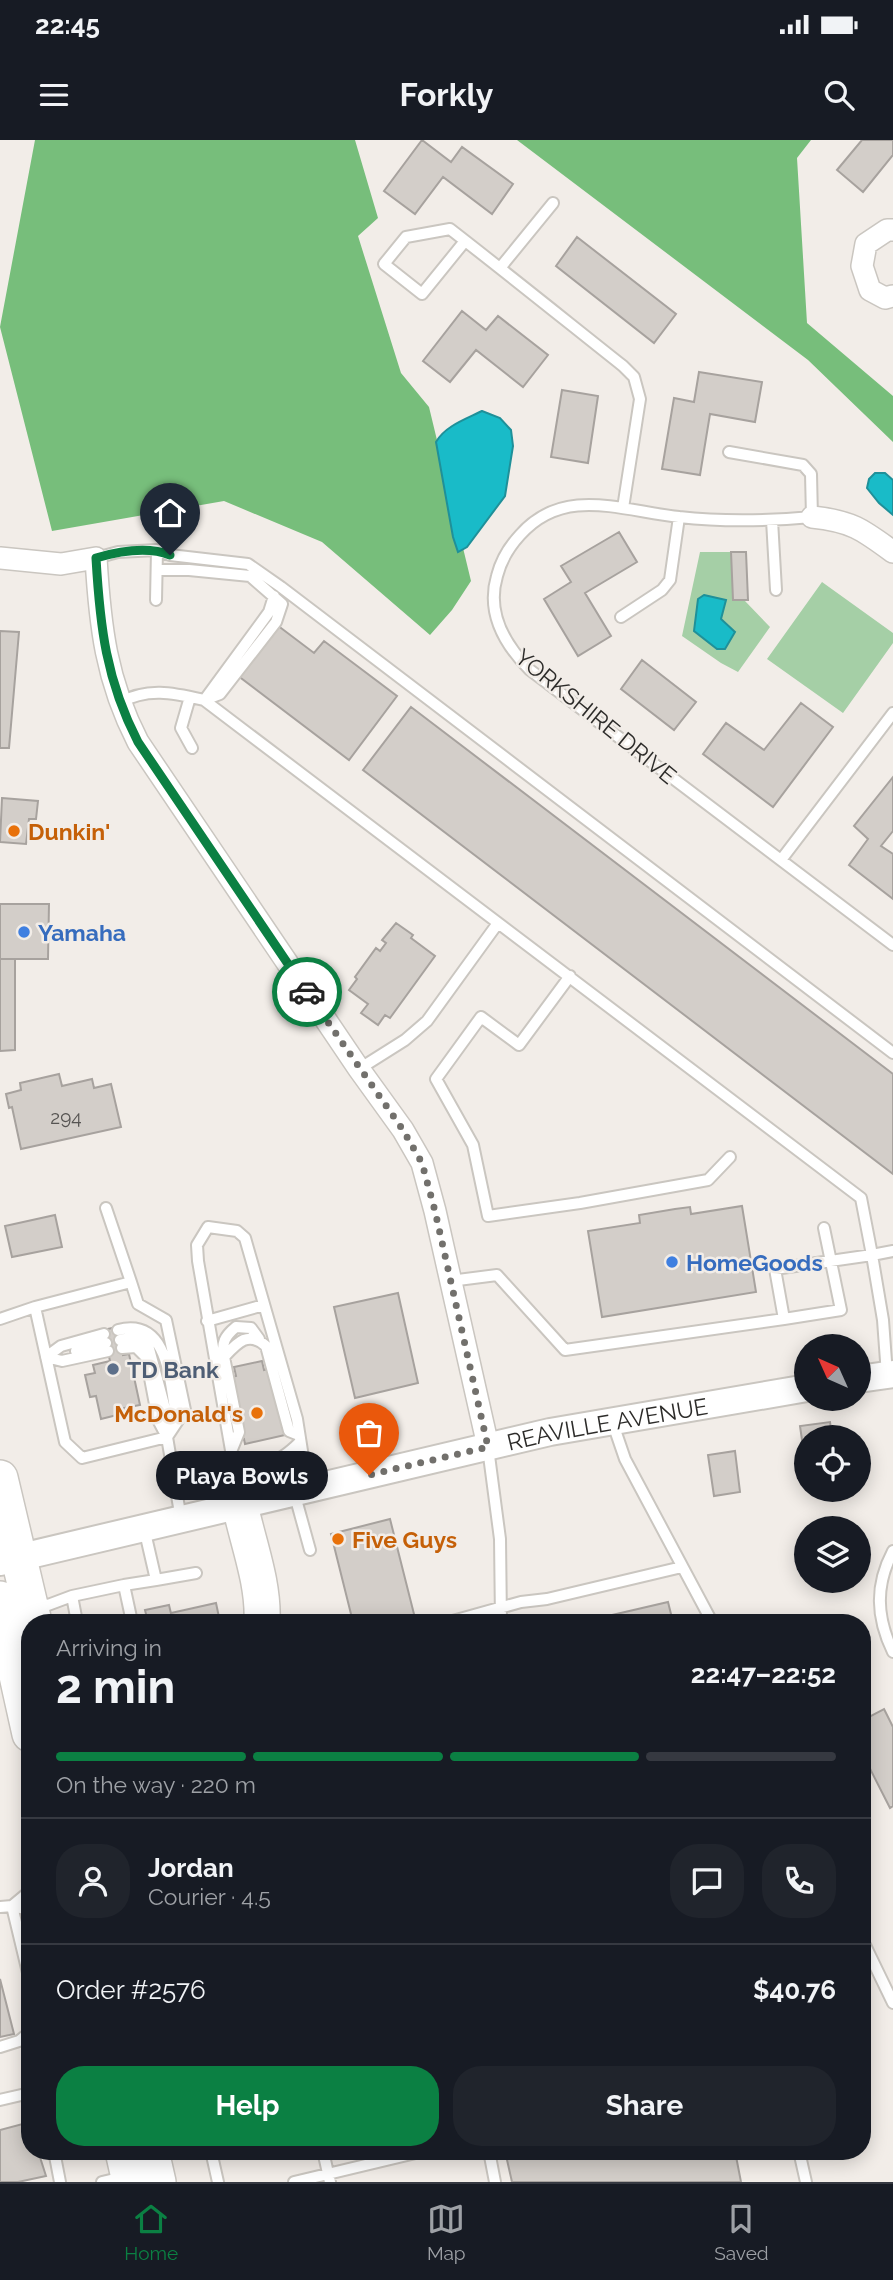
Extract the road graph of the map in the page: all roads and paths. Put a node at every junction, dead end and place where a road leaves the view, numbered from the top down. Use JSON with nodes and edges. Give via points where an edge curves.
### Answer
{"nodes":[{"id":1,"x":553,"y":203,"type":"dead end"},
{"id":2,"x":893,"y":230,"type":"edge"},
{"id":3,"x":465,"y":241,"type":"junction"},
{"id":4,"x":500,"y":268,"type":"junction"},
{"id":5,"x":893,"y":296,"type":"edge"},
{"id":6,"x":729,"y":452,"type":"dead end"},
{"id":7,"x":623,"y":508,"type":"junction"},
{"id":8,"x":679,"y":517,"type":"junction"},
{"id":9,"x":812,"y":517,"type":"junction"},
{"id":10,"x":772,"y":520,"type":"junction"},
{"id":11,"x":157,"y":550,"type":"junction"},
{"id":12,"x":893,"y":552,"type":"edge"},
{"id":13,"x":0,"y":558,"type":"edge"},
{"id":14,"x":96,"y":558,"type":"junction"},
{"id":15,"x":157,"y":570,"type":"junction"},
{"id":16,"x":776,"y":590,"type":"dead end"},
{"id":17,"x":156,"y":600,"type":"dead end"},
{"id":18,"x":621,"y":617,"type":"dead end"},
{"id":19,"x":190,"y":697,"type":"junction"},
{"id":20,"x":204,"y":700,"type":"junction"},
{"id":21,"x":119,"y":704,"type":"junction"},
{"id":22,"x":893,"y":713,"type":"edge"},
{"id":23,"x":192,"y":748,"type":"dead end"},
{"id":24,"x":781,"y":860,"type":"junction"},
{"id":25,"x":498,"y":923,"type":"junction"},
{"id":26,"x":893,"y":945,"type":"edge"},
{"id":27,"x":570,"y":976,"type":"junction"},
{"id":28,"x":893,"y":1053,"type":"edge"},
{"id":29,"x":359,"y":1069,"type":"junction"},
{"id":30,"x":730,"y":1157,"type":"dead end"},
{"id":31,"x":106,"y":1208,"type":"dead end"},
{"id":32,"x":824,"y":1228,"type":"dead end"},
{"id":33,"x":893,"y":1251,"type":"edge"},
{"id":34,"x":872,"y":1255,"type":"junction"},
{"id":35,"x":831,"y":1261,"type":"junction"},
{"id":36,"x":450,"y":1281,"type":"junction"},
{"id":37,"x":131,"y":1282,"type":"junction"},
{"id":38,"x":264,"y":1305,"type":"junction"},
{"id":39,"x":35,"y":1307,"type":"junction"},
{"id":40,"x":0,"y":1318,"type":"edge"},
{"id":41,"x":783,"y":1319,"type":"junction"},
{"id":42,"x":207,"y":1321,"type":"junction"},
{"id":43,"x":46,"y":1357,"type":"junction"},
{"id":44,"x":890,"y":1374,"type":"edge"},
{"id":45,"x":872,"y":1377,"type":"edge"},
{"id":46,"x":794,"y":1390,"type":"edge"},
{"id":47,"x":612,"y":1421,"type":"junction"},
{"id":48,"x":172,"y":1430,"type":"junction"},
{"id":49,"x":300,"y":1439,"type":"junction"},
{"id":50,"x":488,"y":1447,"type":"junction"},
{"id":51,"x":230,"y":1454,"type":"junction"},
{"id":52,"x":0,"y":1478,"type":"edge"},
{"id":53,"x":301,"y":1491,"type":"junction"},
{"id":54,"x":240,"y":1505,"type":"junction"},
{"id":55,"x":181,"y":1519,"type":"junction"},
{"id":56,"x":144,"y":1528,"type":"junction"},
{"id":57,"x":310,"y":1550,"type":"dead end"},
{"id":58,"x":893,"y":1551,"type":"edge"},
{"id":59,"x":9,"y":1560,"type":"edge"},
{"id":60,"x":682,"y":1567,"type":"junction"},
{"id":61,"x":196,"y":1573,"type":"dead end"},
{"id":62,"x":156,"y":1580,"type":"junction"},
{"id":63,"x":124,"y":1585,"type":"junction"},
{"id":64,"x":72,"y":1596,"type":"junction"},
{"id":65,"x":21,"y":1607,"type":"edge"},
{"id":66,"x":500,"y":1609,"type":"junction"},
{"id":67,"x":75,"y":1614,"type":"edge"},
{"id":68,"x":130,"y":1614,"type":"edge"},
{"id":69,"x":262,"y":1614,"type":"edge"},
{"id":70,"x":480,"y":1614,"type":"edge"},
{"id":71,"x":500,"y":1614,"type":"edge"},
{"id":72,"x":708,"y":1614,"type":"edge"},
{"id":73,"x":893,"y":1651,"type":"edge"},
{"id":74,"x":21,"y":1897,"type":"edge"},
{"id":75,"x":6,"y":1906,"type":"edge"},
{"id":76,"x":21,"y":1953,"type":"edge"},
{"id":77,"x":871,"y":1958,"type":"edge"},
{"id":78,"x":893,"y":2003,"type":"edge"},
{"id":79,"x":21,"y":2039,"type":"edge"},
{"id":80,"x":0,"y":2047,"type":"edge"},
{"id":81,"x":21,"y":2095,"type":"edge"},
{"id":82,"x":0,"y":2099,"type":"edge"},
{"id":83,"x":56,"y":2160,"type":"edge"},
{"id":84,"x":213,"y":2160,"type":"edge"},
{"id":85,"x":325,"y":2160,"type":"edge"},
{"id":86,"x":392,"y":2160,"type":"edge"},
{"id":87,"x":491,"y":2160,"type":"edge"},
{"id":88,"x":801,"y":2160,"type":"edge"},
{"id":89,"x":329,"y":2178,"type":"edge"},
{"id":90,"x":494,"y":2180,"type":"edge"},
{"id":91,"x":60,"y":2182,"type":"edge"},
{"id":92,"x":218,"y":2182,"type":"edge"},
{"id":93,"x":294,"y":2182,"type":"edge"},
{"id":94,"x":482,"y":2182,"type":"edge"},
{"id":95,"x":806,"y":2182,"type":"edge"}],
"edges":[{"from":1,"to":4,"type":"lane"},
{"from":2,"to":5,"type":"street","via":[[866,244],[862,266],[870,290],[885,298]]},
{"from":3,"to":3,"type":"lane","via":[[450,229],[406,237],[384,264],[422,294]]},
{"from":3,"to":4,"type":"lane"},
{"from":4,"to":7,"type":"lane","via":[[634,377],[640,399]]},
{"from":6,"to":9,"type":"lane","via":[[803,465],[811,474]]},
{"from":7,"to":8,"type":"lane","name":"YORKSHIRE DRIVE"},
{"from":7,"to":24,"type":"lane","name":"YORKSHIRE DRIVE","via":[[568,505],[528,526],[501,562],[495,580],[496,621],[504,639],[530,670]]},
{"from":8,"to":10,"type":"lane","name":"YORKSHIRE DRIVE"},
{"from":8,"to":18,"type":"lane","via":[[670,580]]},
{"from":9,"to":10,"type":"lane","name":"YORKSHIRE DRIVE"},
{"from":9,"to":12,"type":"street","name":"YORKSHIRE DRIVE","via":[[856,526]]},
{"from":10,"to":16,"type":"lane"},
{"from":11,"to":14,"type":"lane"},
{"from":11,"to":15,"type":"lane"},
{"from":11,"to":28,"type":"lane","via":[[248,564]]},
{"from":13,"to":14,"type":"street","via":[[61,564]]},
{"from":14,"to":21,"type":"street","via":[[100,625]]},
{"from":15,"to":17,"type":"lane"},
{"from":15,"to":20,"type":"lane","via":[[250,576],[274,596],[269,612]]},
{"from":19,"to":20,"type":"lane"},
{"from":19,"to":21,"type":"lane","via":[[152,693],[134,695]]},
{"from":19,"to":23,"type":"lane","via":[[181,728]]},
{"from":20,"to":25,"type":"lane"},
{"from":21,"to":29,"type":"street","via":[[138,742]]},
{"from":22,"to":24,"type":"lane"},
{"from":24,"to":26,"type":"lane","name":"YORKSHIRE DRIVE"},
{"from":25,"to":27,"type":"lane"},
{"from":25,"to":29,"type":"lane","via":[[426,1021]]},
{"from":27,"to":30,"type":"lane","via":[[519,1045],[481,1017],[436,1079],[473,1145],[488,1216],[708,1180]]},
{"from":27,"to":34,"type":"lane","via":[[861,1198]]},
{"from":29,"to":36,"type":"street","via":[[422,1163]]},
{"from":31,"to":37,"type":"lane"},
{"from":32,"to":35,"type":"lane"},
{"from":33,"to":34,"type":"lane"},
{"from":34,"to":35,"type":"lane"},
{"from":34,"to":44,"type":"lane"},
{"from":35,"to":41,"type":"lane","via":[[775,1269]]},
{"from":35,"to":41,"type":"lane","via":[[841,1310]]},
{"from":36,"to":41,"type":"lane","via":[[497,1275],[565,1350]]},
{"from":36,"to":50,"type":"street"},
{"from":37,"to":39,"type":"lane"},
{"from":37,"to":48,"type":"lane","via":[[138,1304],[166,1320],[184,1410]]},
{"from":38,"to":42,"type":"lane"},
{"from":38,"to":42,"type":"lane","via":[[245,1238],[237,1231],[208,1227],[197,1245]]},
{"from":38,"to":49,"type":"lane"},
{"from":39,"to":40,"type":"lane"},
{"from":39,"to":43,"type":"lane"},
{"from":42,"to":51,"type":"lane"},
{"from":43,"to":43,"type":"lane","via":[[62,1361],[106,1343],[61,1346]]},
{"from":43,"to":48,"type":"lane","via":[[65,1442],[82,1458]]},
{"from":44,"to":45,"type":"street"},
{"from":46,"to":47,"type":"street","name":"REAVILLE AVENUE"},
{"from":47,"to":50,"type":"street","name":"REAVILLE AVENUE"},
{"from":47,"to":60,"type":"lane","via":[[625,1459]]},
{"from":48,"to":48,"type":"lane","via":[[158,1420],[146,1357],[120,1340],[127,1328],[157,1339],[164,1358]]},
{"from":48,"to":55,"type":"lane"},
{"from":49,"to":51,"type":"lane","via":[[285,1457],[271,1464],[247,1464]]},
{"from":49,"to":51,"type":"lane","via":[[289,1431],[266,1346],[259,1339],[247,1338],[224,1357],[239,1432]]},
{"from":49,"to":53,"type":"lane"},
{"from":50,"to":53,"type":"street","name":"REAVILLE AVENUE"},
{"from":50,"to":66,"type":"lane","via":[[500,1539]]},
{"from":51,"to":54,"type":"lane"},
{"from":52,"to":59,"type":"highway"},
{"from":53,"to":54,"type":"street","name":"REAVILLE AVENUE"},
{"from":53,"to":57,"type":"lane"},
{"from":54,"to":55,"type":"street","name":"REAVILLE AVENUE"},
{"from":54,"to":69,"type":"highway"},
{"from":55,"to":56,"type":"street","name":"REAVILLE AVENUE"},
{"from":56,"to":59,"type":"street","name":"REAVILLE AVENUE"},
{"from":56,"to":62,"type":"lane"},
{"from":58,"to":73,"type":"lane","via":[[884,1567],[879,1612]]},
{"from":59,"to":65,"type":"highway"},
{"from":60,"to":66,"type":"lane"},
{"from":60,"to":72,"type":"lane"},
{"from":61,"to":62,"type":"lane"},
{"from":62,"to":63,"type":"lane"},
{"from":63,"to":64,"type":"lane"},
{"from":63,"to":68,"type":"lane"},
{"from":64,"to":65,"type":"lane","via":[[48,1605]]},
{"from":64,"to":67,"type":"lane"},
{"from":66,"to":70,"type":"lane"},
{"from":66,"to":71,"type":"lane"},
{"from":74,"to":75,"type":"lane"},
{"from":75,"to":76,"type":"lane"},
{"from":77,"to":78,"type":"lane"},
{"from":79,"to":80,"type":"lane"},
{"from":81,"to":82,"type":"lane"},
{"from":83,"to":91,"type":"lane"},
{"from":84,"to":92,"type":"lane"},
{"from":85,"to":89,"type":"lane"},
{"from":86,"to":89,"type":"lane"},
{"from":87,"to":90,"type":"lane"},
{"from":88,"to":95,"type":"lane"},
{"from":89,"to":93,"type":"lane"},
{"from":90,"to":94,"type":"lane"}]}
